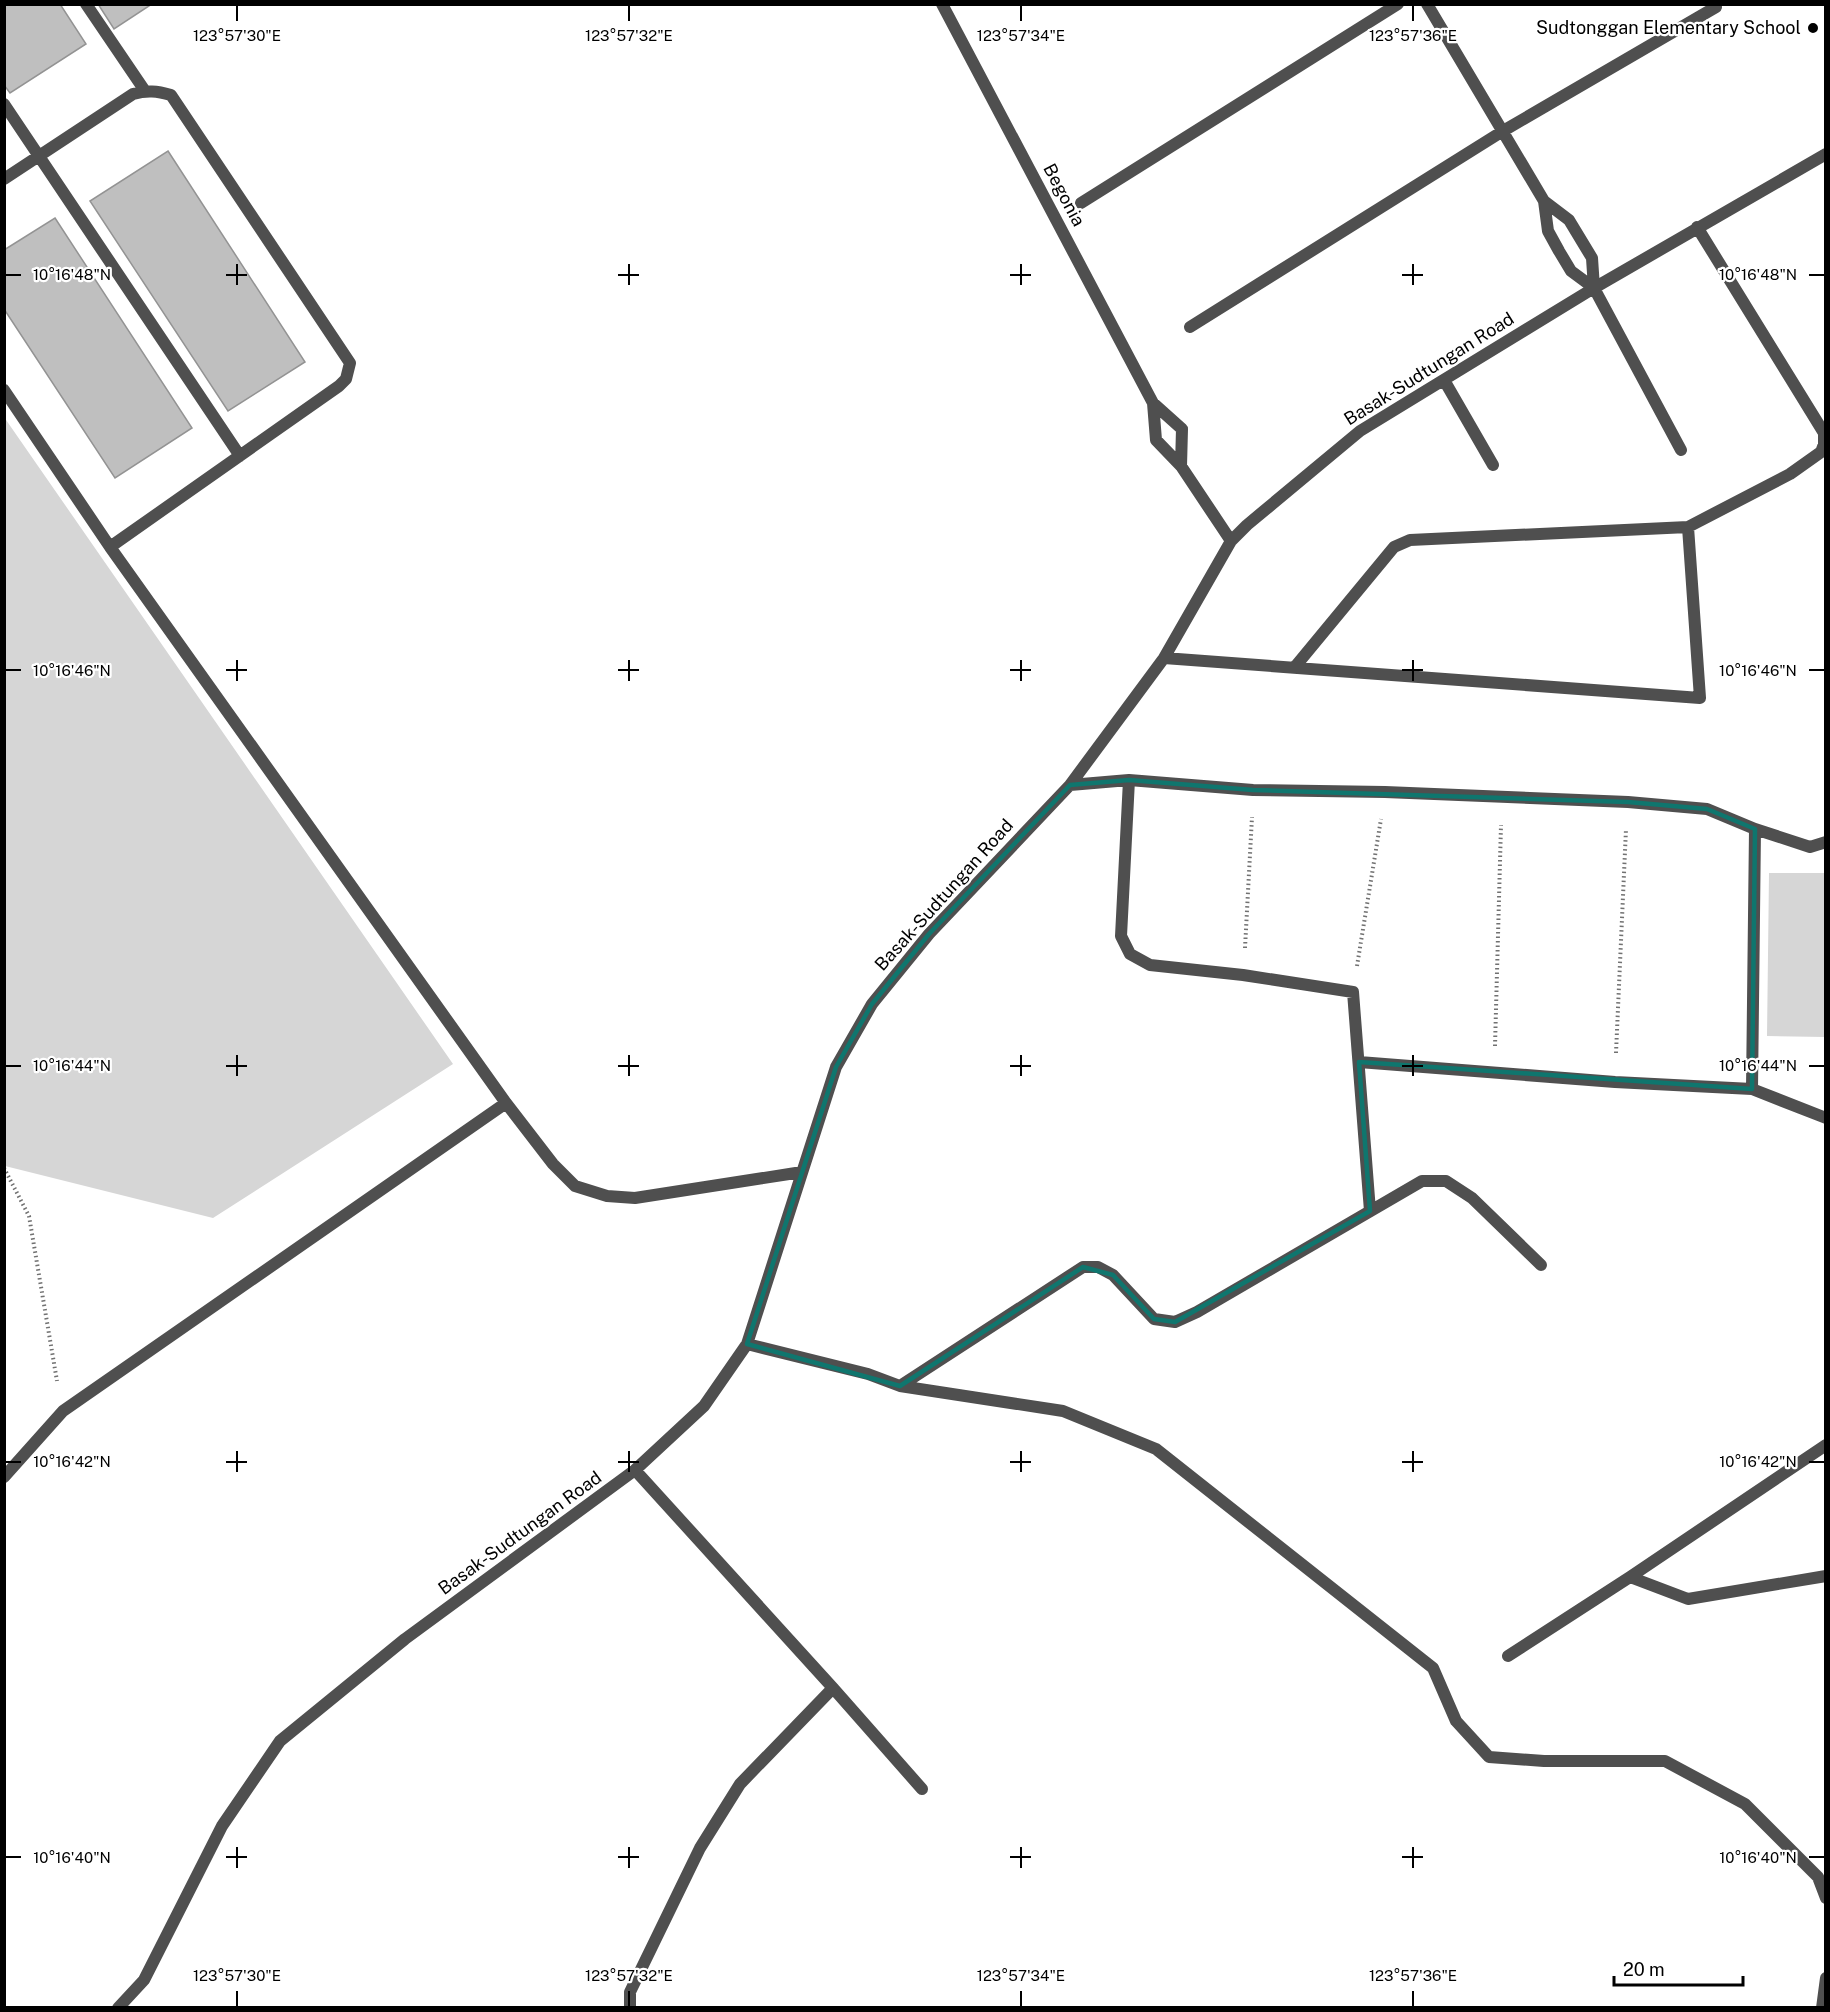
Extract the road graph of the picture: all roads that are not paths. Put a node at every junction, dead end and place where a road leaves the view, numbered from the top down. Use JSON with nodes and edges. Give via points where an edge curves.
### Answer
{"nodes":[{"id":1,"x":86,"y":4,"type":"edge"},
{"id":2,"x":942,"y":4,"type":"edge"},
{"id":3,"x":1398,"y":4,"type":"edge"},
{"id":4,"x":1427,"y":4,"type":"edge"},
{"id":5,"x":1716,"y":7,"type":"dead end"},
{"id":6,"x":145,"y":91,"type":"junction"},
{"id":7,"x":4,"y":104,"type":"edge"},
{"id":8,"x":1503,"y":131,"type":"junction"},
{"id":9,"x":1826,"y":154,"type":"edge"},
{"id":10,"x":40,"y":156,"type":"junction"},
{"id":11,"x":4,"y":179,"type":"edge"},
{"id":12,"x":1544,"y":201,"type":"junction"},
{"id":13,"x":1081,"y":203,"type":"dead end"},
{"id":14,"x":1697,"y":227,"type":"junction"},
{"id":15,"x":1594,"y":288,"type":"junction"},
{"id":16,"x":1190,"y":327,"type":"dead end"},
{"id":17,"x":1444,"y":380,"type":"junction"},
{"id":18,"x":4,"y":390,"type":"edge"},
{"id":19,"x":1153,"y":403,"type":"junction"},
{"id":20,"x":1681,"y":450,"type":"dead end"},
{"id":21,"x":240,"y":456,"type":"junction"},
{"id":22,"x":1493,"y":465,"type":"dead end"},
{"id":23,"x":1181,"y":466,"type":"junction"},
{"id":24,"x":1688,"y":527,"type":"junction"},
{"id":25,"x":1231,"y":541,"type":"junction"},
{"id":26,"x":110,"y":547,"type":"junction"},
{"id":27,"x":1164,"y":658,"type":"junction"},
{"id":28,"x":1294,"y":668,"type":"junction"},
{"id":29,"x":1129,"y":780,"type":"junction"},
{"id":30,"x":1070,"y":785,"type":"junction"},
{"id":31,"x":1755,"y":829,"type":"junction"},
{"id":32,"x":1826,"y":842,"type":"edge"},
{"id":33,"x":1359,"y":1062,"type":"junction"},
{"id":34,"x":1752,"y":1089,"type":"junction"},
{"id":35,"x":506,"y":1103,"type":"junction"},
{"id":36,"x":1826,"y":1118,"type":"edge"},
{"id":37,"x":802,"y":1172,"type":"junction"},
{"id":38,"x":1370,"y":1211,"type":"junction"},
{"id":39,"x":1541,"y":1265,"type":"dead end"},
{"id":40,"x":747,"y":1344,"type":"junction"},
{"id":41,"x":900,"y":1386,"type":"junction"},
{"id":42,"x":1826,"y":1445,"type":"edge"},
{"id":43,"x":635,"y":1470,"type":"junction"},
{"id":44,"x":4,"y":1477,"type":"edge"},
{"id":45,"x":1826,"y":1576,"type":"edge"},
{"id":46,"x":1630,"y":1577,"type":"junction"},
{"id":47,"x":1508,"y":1656,"type":"dead end"},
{"id":48,"x":833,"y":1688,"type":"junction"},
{"id":49,"x":922,"y":1790,"type":"dead end"},
{"id":50,"x":1826,"y":1898,"type":"edge"},
{"id":51,"x":1826,"y":1978,"type":"edge"},
{"id":52,"x":118,"y":2007,"type":"edge"},
{"id":53,"x":630,"y":2007,"type":"edge"},
{"id":54,"x":1822,"y":2007,"type":"edge"}],
"edges":[{"from":1,"to":6,"type":"street"},
{"from":2,"to":19,"type":"street","name":"Begonia"},
{"from":3,"to":13,"type":"street"},
{"from":4,"to":8,"type":"street"},
{"from":5,"to":8,"type":"street"},
{"from":6,"to":10,"type":"street","via":[[133,94]]},
{"from":6,"to":21,"type":"street","via":[[171,95],[350,363],[346,379],[339,386]]},
{"from":7,"to":10,"type":"street"},
{"from":8,"to":12,"type":"street"},
{"from":8,"to":16,"type":"street"},
{"from":9,"to":14,"type":"street","name":"Basak-Sudtungan Road"},
{"from":10,"to":11,"type":"street"},
{"from":10,"to":21,"type":"street"},
{"from":12,"to":15,"type":"street","via":[[1548,231],[1558,251],[1571,271]]},
{"from":12,"to":15,"type":"street","via":[[1569,220],[1592,258]]},
{"from":14,"to":15,"type":"street","name":"Basak-Sudtungan Road"},
{"from":14,"to":24,"type":"street","via":[[1824,434],[1824,444],[1821,452],[1790,474]]},
{"from":15,"to":17,"type":"street","name":"Basak-Sudtungan Road"},
{"from":15,"to":20,"type":"street"},
{"from":17,"to":22,"type":"street"},
{"from":17,"to":25,"type":"street","name":"Basak-Sudtungan Road","via":[[1360,431]]},
{"from":18,"to":26,"type":"street"},
{"from":19,"to":23,"type":"street","name":"Begonia","via":[[1156,440]]},
{"from":19,"to":23,"type":"street","name":"Begonia","via":[[1182,429]]},
{"from":21,"to":26,"type":"street"},
{"from":23,"to":25,"type":"street","name":"Begonia"},
{"from":24,"to":28,"type":"street","via":[[1410,540],[1394,547]]},
{"from":24,"to":28,"type":"street","via":[[1700,698]]},
{"from":25,"to":27,"type":"street","name":"Basak-Sudtungan Road"},
{"from":26,"to":35,"type":"street"},
{"from":27,"to":28,"type":"street"},
{"from":27,"to":30,"type":"street","name":"Basak-Sudtungan Road"},
{"from":29,"to":30,"type":"street"},
{"from":29,"to":31,"type":"street","via":[[1253,790],[1628,802],[1707,810]]},
{"from":29,"to":33,"type":"street","via":[[1120,936],[1130,954],[1150,965],[1353,992]]},
{"from":30,"to":37,"type":"street","name":"Basak-Sudtungan Road","via":[[929,934],[872,1004],[836,1067]]},
{"from":31,"to":32,"type":"street","via":[[1810,847]]},
{"from":31,"to":34,"type":"street"},
{"from":33,"to":34,"type":"street"},
{"from":33,"to":38,"type":"street"},
{"from":34,"to":36,"type":"street"},
{"from":35,"to":37,"type":"street","via":[[575,1186],[607,1196],[635,1198]]},
{"from":35,"to":44,"type":"street","via":[[63,1411]]},
{"from":37,"to":40,"type":"street","name":"Basak-Sudtungan Road"},
{"from":38,"to":39,"type":"street","via":[[1422,1180],[1446,1180],[1472,1198]]},
{"from":38,"to":41,"type":"street","via":[[1175,1322],[1154,1319],[1113,1275],[1098,1267],[1083,1267]]},
{"from":40,"to":41,"type":"street","via":[[868,1374]]},
{"from":40,"to":43,"type":"street","name":"Basak-Sudtungan Road","via":[[704,1406]]},
{"from":41,"to":50,"type":"street","via":[[1063,1411],[1156,1449],[1433,1668],[1456,1721],[1489,1757],[1665,1761],[1745,1804],[1818,1877]]},
{"from":42,"to":46,"type":"street"},
{"from":43,"to":48,"type":"street"},
{"from":43,"to":52,"type":"street","name":"Basak-Sudtungan Road","via":[[405,1639],[280,1741],[222,1827],[144,1980]]},
{"from":45,"to":46,"type":"street","via":[[1688,1599]]},
{"from":46,"to":47,"type":"street"},
{"from":48,"to":49,"type":"street"},
{"from":48,"to":53,"type":"street","via":[[740,1784],[695,1858],[630,1992]]},
{"from":51,"to":54,"type":"street"}]}
